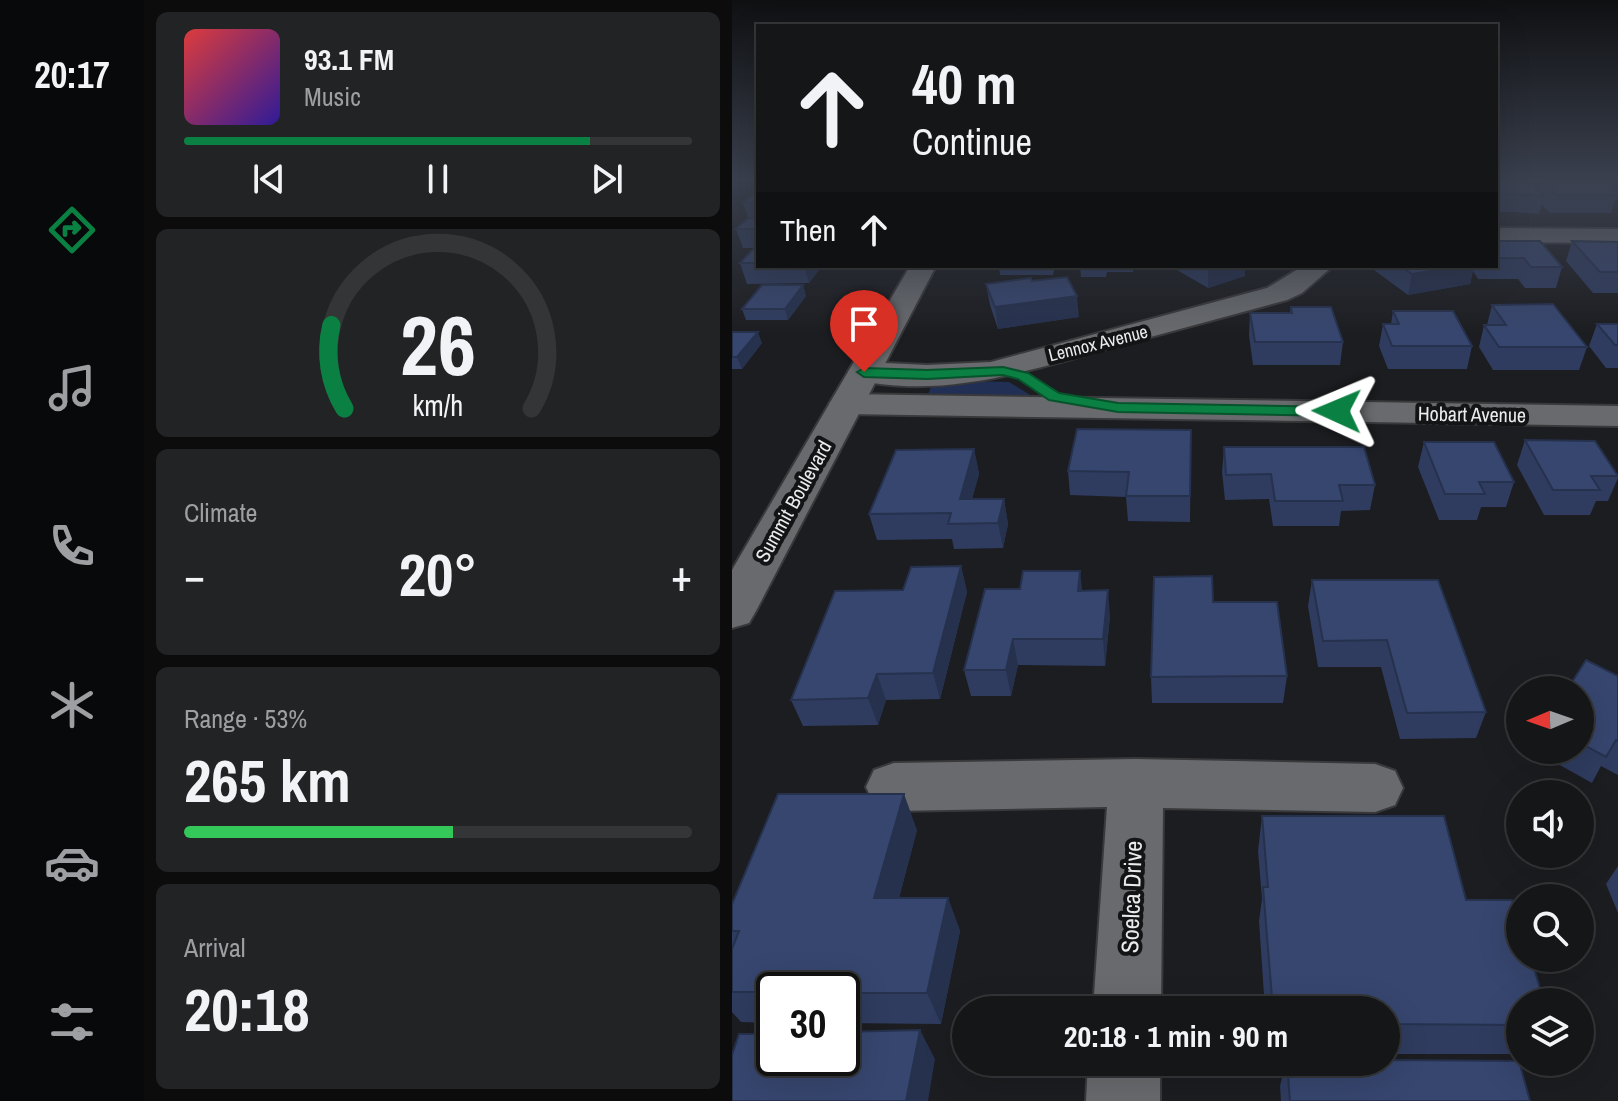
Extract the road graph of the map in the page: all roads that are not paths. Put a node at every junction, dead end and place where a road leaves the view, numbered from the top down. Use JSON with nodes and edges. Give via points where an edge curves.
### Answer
{"nodes":[{"id":1,"x":1498,"y":235,"type":"edge"},
{"id":2,"x":1618,"y":236,"type":"edge"},
{"id":3,"x":922,"y":268,"type":"edge"},
{"id":4,"x":1317,"y":268,"type":"edge"},
{"id":5,"x":1172,"y":324,"type":"junction"},
{"id":6,"x":992,"y":371,"type":"junction"},
{"id":7,"x":855,"y":388,"type":"junction"},
{"id":8,"x":1047,"y":394,"type":"junction"},
{"id":9,"x":1118,"y":407,"type":"junction"},
{"id":10,"x":1618,"y":416,"type":"edge"},
{"id":11,"x":732,"y":611,"type":"edge"},
{"id":12,"x":1136,"y":783,"type":"junction"},
{"id":13,"x":894,"y":787,"type":"dead end"},
{"id":14,"x":1375,"y":788,"type":"dead end"},
{"id":15,"x":1128,"y":996,"type":"edge"},
{"id":16,"x":1124,"y":1076,"type":"edge"},
{"id":17,"x":1123,"y":1101,"type":"edge"}],
"edges":[{"from":1,"to":2,"type":"street"},
{"from":3,"to":7,"type":"street","name":"Summit Boulevard"},
{"from":4,"to":5,"type":"street","name":"Lennox Avenue","via":[[1277,294]]},
{"from":5,"to":6,"type":"street","name":"Lennox Avenue"},
{"from":5,"to":8,"type":"street","via":[[1126,347],[1055,368],[1045,378]]},
{"from":6,"to":7,"type":"street","name":"Lennox Avenue","via":[[927,375]]},
{"from":6,"to":8,"type":"street","via":[[1023,376]]},
{"from":7,"to":9,"type":"street","name":"Hobart Avenue"},
{"from":7,"to":11,"type":"street","name":"Summit Boulevard"},
{"from":8,"to":9,"type":"street"},
{"from":9,"to":10,"type":"street","name":"Hobart Avenue"},
{"from":12,"to":13,"type":"street"},
{"from":12,"to":14,"type":"street"},
{"from":12,"to":15,"type":"street","name":"Soelca Drive"},
{"from":16,"to":17,"type":"street"}]}
